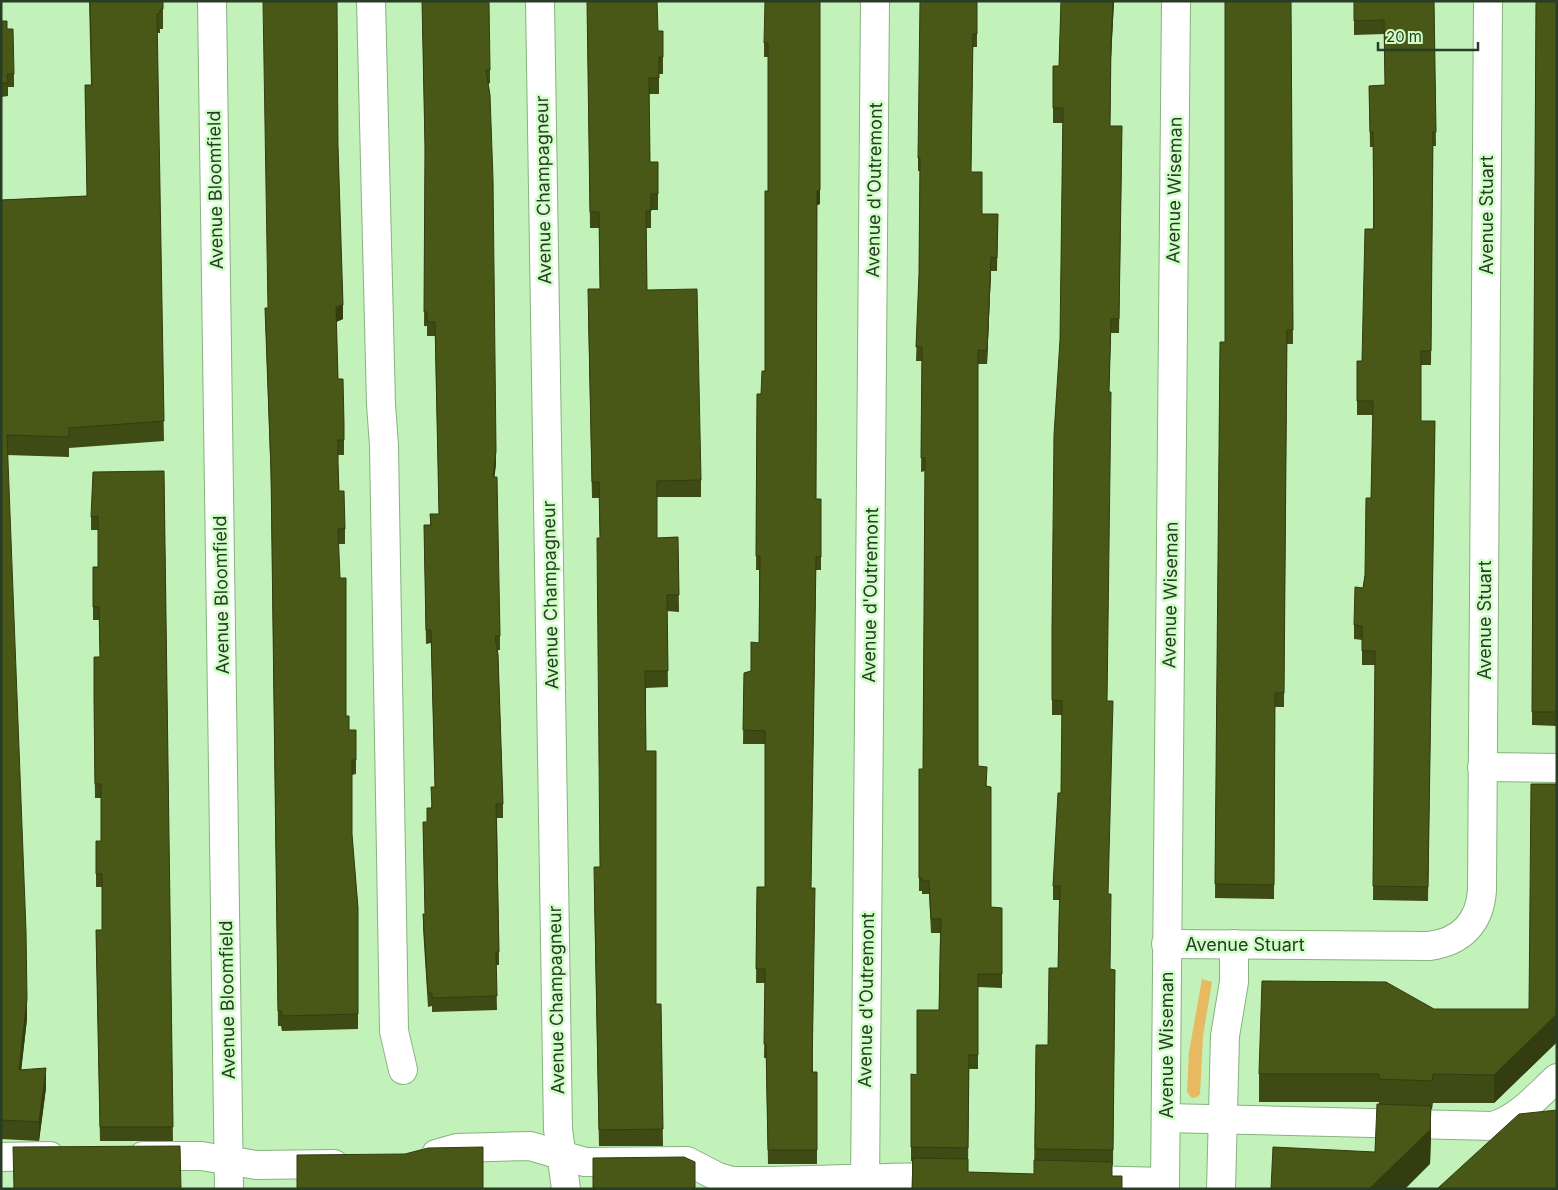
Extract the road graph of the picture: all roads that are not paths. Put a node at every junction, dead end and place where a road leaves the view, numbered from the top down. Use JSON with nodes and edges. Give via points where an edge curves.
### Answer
{"nodes":[{"id":1,"x":212,"y":1,"type":"edge"},
{"id":2,"x":371,"y":1,"type":"edge"},
{"id":3,"x":540,"y":1,"type":"edge"},
{"id":4,"x":875,"y":1,"type":"edge"},
{"id":5,"x":1176,"y":1,"type":"edge"},
{"id":6,"x":1488,"y":1,"type":"edge"},
{"id":7,"x":1482,"y":767,"type":"junction"},
{"id":8,"x":1557,"y":768,"type":"edge"},
{"id":9,"x":1166,"y":944,"type":"junction"},
{"id":10,"x":1234,"y":944,"type":"junction"},
{"id":11,"x":404,"y":1070,"type":"dead end"},
{"id":12,"x":1557,"y":1078,"type":"edge"},
{"id":13,"x":1166,"y":1118,"type":"junction"},
{"id":14,"x":1222,"y":1120,"type":"junction"},
{"id":15,"x":561,"y":1154,"type":"junction"},
{"id":16,"x":78,"y":1156,"type":"edge"},
{"id":17,"x":116,"y":1156,"type":"edge"},
{"id":18,"x":1,"y":1157,"type":"edge"},
{"id":19,"x":229,"y":1160,"type":"junction"},
{"id":20,"x":414,"y":1161,"type":"edge"},
{"id":21,"x":357,"y":1164,"type":"edge"},
{"id":22,"x":971,"y":1178,"type":"edge"},
{"id":23,"x":1060,"y":1180,"type":"edge"},
{"id":24,"x":865,"y":1184,"type":"edge"},
{"id":25,"x":1165,"y":1185,"type":"edge"},
{"id":26,"x":229,"y":1189,"type":"edge"},
{"id":27,"x":566,"y":1189,"type":"edge"},
{"id":28,"x":1220,"y":1189,"type":"edge"}],
"edges":[{"from":1,"to":19,"type":"street","name":"Avenue Bloomfield"},
{"from":2,"to":11,"type":"street","via":[[384,456],[394,1031]]},
{"from":3,"to":15,"type":"street","name":"Avenue Champagneur","via":[[558,1129]]},
{"from":4,"to":24,"type":"street","name":"Avenue d'Outremont"},
{"from":5,"to":9,"type":"street","name":"Avenue Wiseman"},
{"from":6,"to":7,"type":"street","name":"Avenue Stuart"},
{"from":7,"to":8,"type":"street"},
{"from":7,"to":10,"type":"street","name":"Avenue Stuart","via":[[1481,903],[1473,922],[1458,937],[1429,946]]},
{"from":9,"to":10,"type":"street","name":"Avenue Stuart"},
{"from":9,"to":13,"type":"street","name":"Avenue Wiseman"},
{"from":10,"to":14,"type":"street","via":[[1234,982],[1225,1036]]},
{"from":12,"to":14,"type":"street","via":[[1520,1113],[1493,1126]]},
{"from":13,"to":14,"type":"street"},
{"from":13,"to":25,"type":"street","name":"Avenue Wiseman"},
{"from":14,"to":28,"type":"street"},
{"from":15,"to":20,"type":"street","via":[[530,1146],[457,1148]]},
{"from":15,"to":24,"type":"street","via":[[585,1162],[687,1161],[732,1181]]},
{"from":15,"to":27,"type":"street","name":"Avenue Champagneur"},
{"from":16,"to":18,"type":"street"},
{"from":17,"to":19,"type":"street","via":[[201,1156]]},
{"from":19,"to":21,"type":"street","via":[[256,1164]]},
{"from":19,"to":26,"type":"street","name":"Avenue Bloomfield"},
{"from":22,"to":24,"type":"street","via":[[894,1176]]},
{"from":23,"to":25,"type":"street"}]}
